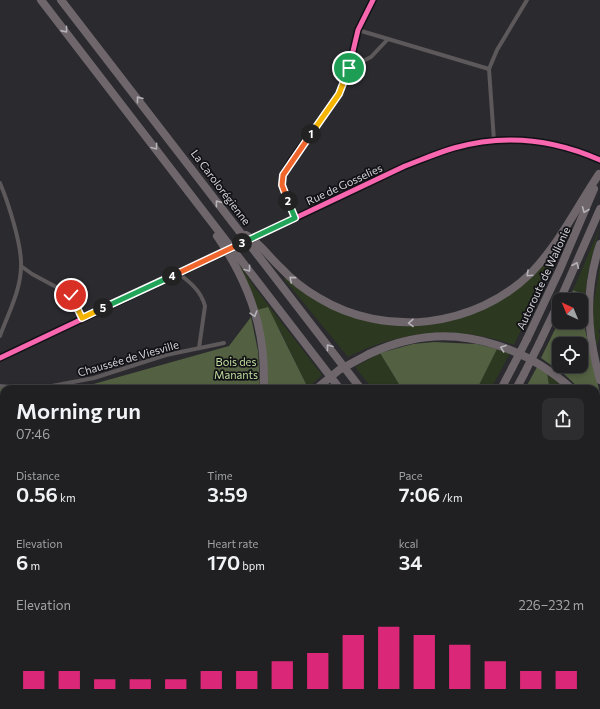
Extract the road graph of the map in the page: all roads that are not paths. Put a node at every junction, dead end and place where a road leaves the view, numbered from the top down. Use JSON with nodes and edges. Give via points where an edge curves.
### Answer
{"nodes":[{"id":1,"x":41,"y":0,"type":"edge"},
{"id":2,"x":61,"y":0,"type":"edge"},
{"id":3,"x":373,"y":0,"type":"edge"},
{"id":4,"x":527,"y":0,"type":"edge"},
{"id":5,"x":358,"y":30,"type":"junction"},
{"id":6,"x":388,"y":39,"type":"junction"},
{"id":7,"x":349,"y":68,"type":"junction"},
{"id":8,"x":489,"y":69,"type":"junction"},
{"id":9,"x":494,"y":141,"type":"junction"},
{"id":10,"x":600,"y":160,"type":"edge"},
{"id":11,"x":600,"y":174,"type":"edge"},
{"id":12,"x":0,"y":183,"type":"edge"},
{"id":13,"x":199,"y":204,"type":"junction"},
{"id":14,"x":600,"y":209,"type":"edge"},
{"id":15,"x":295,"y":218,"type":"junction"},
{"id":16,"x":242,"y":234,"type":"junction"},
{"id":17,"x":600,"y":244,"type":"edge"},
{"id":18,"x":22,"y":266,"type":"junction"},
{"id":19,"x":178,"y":273,"type":"junction"},
{"id":20,"x":563,"y":293,"type":"edge"},
{"id":21,"x":552,"y":316,"type":"edge"},
{"id":22,"x":82,"y":318,"type":"junction"},
{"id":23,"x":0,"y":336,"type":"edge"},
{"id":24,"x":224,"y":343,"type":"dead end"},
{"id":25,"x":199,"y":348,"type":"junction"},
{"id":26,"x":0,"y":358,"type":"edge"},
{"id":27,"x":600,"y":380,"type":"edge"},
{"id":28,"x":57,"y":385,"type":"edge"},
{"id":29,"x":264,"y":385,"type":"edge"},
{"id":30,"x":321,"y":385,"type":"edge"},
{"id":31,"x":337,"y":385,"type":"edge"},
{"id":32,"x":358,"y":385,"type":"edge"},
{"id":33,"x":503,"y":385,"type":"edge"},
{"id":34,"x":518,"y":385,"type":"edge"},
{"id":35,"x":567,"y":385,"type":"edge"}],
"edges":[{"from":1,"to":13,"type":"highway","one_way":true},
{"from":16,"to":2,"type":"highway","name":"La Carolorégienne","one_way":true},
{"from":3,"to":5,"type":"street"},
{"from":4,"to":8,"type":"street","via":[[497,50]]},
{"from":5,"to":6,"type":"street"},
{"from":5,"to":7,"type":"street"},
{"from":6,"to":7,"type":"street","via":[[370,57]]},
{"from":6,"to":8,"type":"street"},
{"from":7,"to":15,"type":"street","via":[[339,94],[283,175],[282,185]]},
{"from":8,"to":9,"type":"street"},
{"from":9,"to":10,"type":"street","name":"Rue de Gosselies","via":[[540,141],[560,145]]},
{"from":9,"to":15,"type":"street","name":"Rue de Gosselies","via":[[452,148],[405,166]]},
{"from":11,"to":16,"type":"highway","one_way":true,"via":[[556,244],[530,274],[498,298],[462,315],[443,320],[405,323],[369,319],[351,313],[318,298],[304,288],[280,268],[254,240]]},
{"from":11,"to":33,"type":"highway","name":"Autoroute de Wallonie","one_way":true,"bridge":true,"via":[[560,269]]},
{"from":12,"to":18,"type":"street","via":[[18,243]]},
{"from":13,"to":29,"type":"highway","one_way":true,"via":[[238,273],[249,299],[262,346]]},
{"from":13,"to":31,"type":"highway","one_way":true},
{"from":20,"to":14,"type":"highway","one_way":true},
{"from":15,"to":19,"type":"street","name":"Rue de Gosselies","bridge":true},
{"from":32,"to":16,"type":"highway","name":"La Carolorégienne","one_way":true},
{"from":17,"to":27,"type":"highway","via":[[591,278],[588,305],[590,334]]},
{"from":18,"to":22,"type":"street","via":[[71,295]]},
{"from":18,"to":23,"type":"street","via":[[16,294]]},
{"from":19,"to":22,"type":"street","name":"Rue de Gosselies"},
{"from":19,"to":25,"type":"street","via":[[189,282],[205,306]]},
{"from":21,"to":34,"type":"highway","bridge":true},
{"from":22,"to":26,"type":"street","name":"Rue de Gosselies"},
{"from":24,"to":25,"type":"street","name":"Chaussée de Viesville"},
{"from":25,"to":28,"type":"street","name":"Chaussée de Viesville","via":[[166,355],[94,378]]},
{"from":35,"to":30,"type":"highway","one_way":true,"bridge":true,"via":[[532,359],[500,346],[453,338],[411,340],[369,354],[339,370]]}]}
